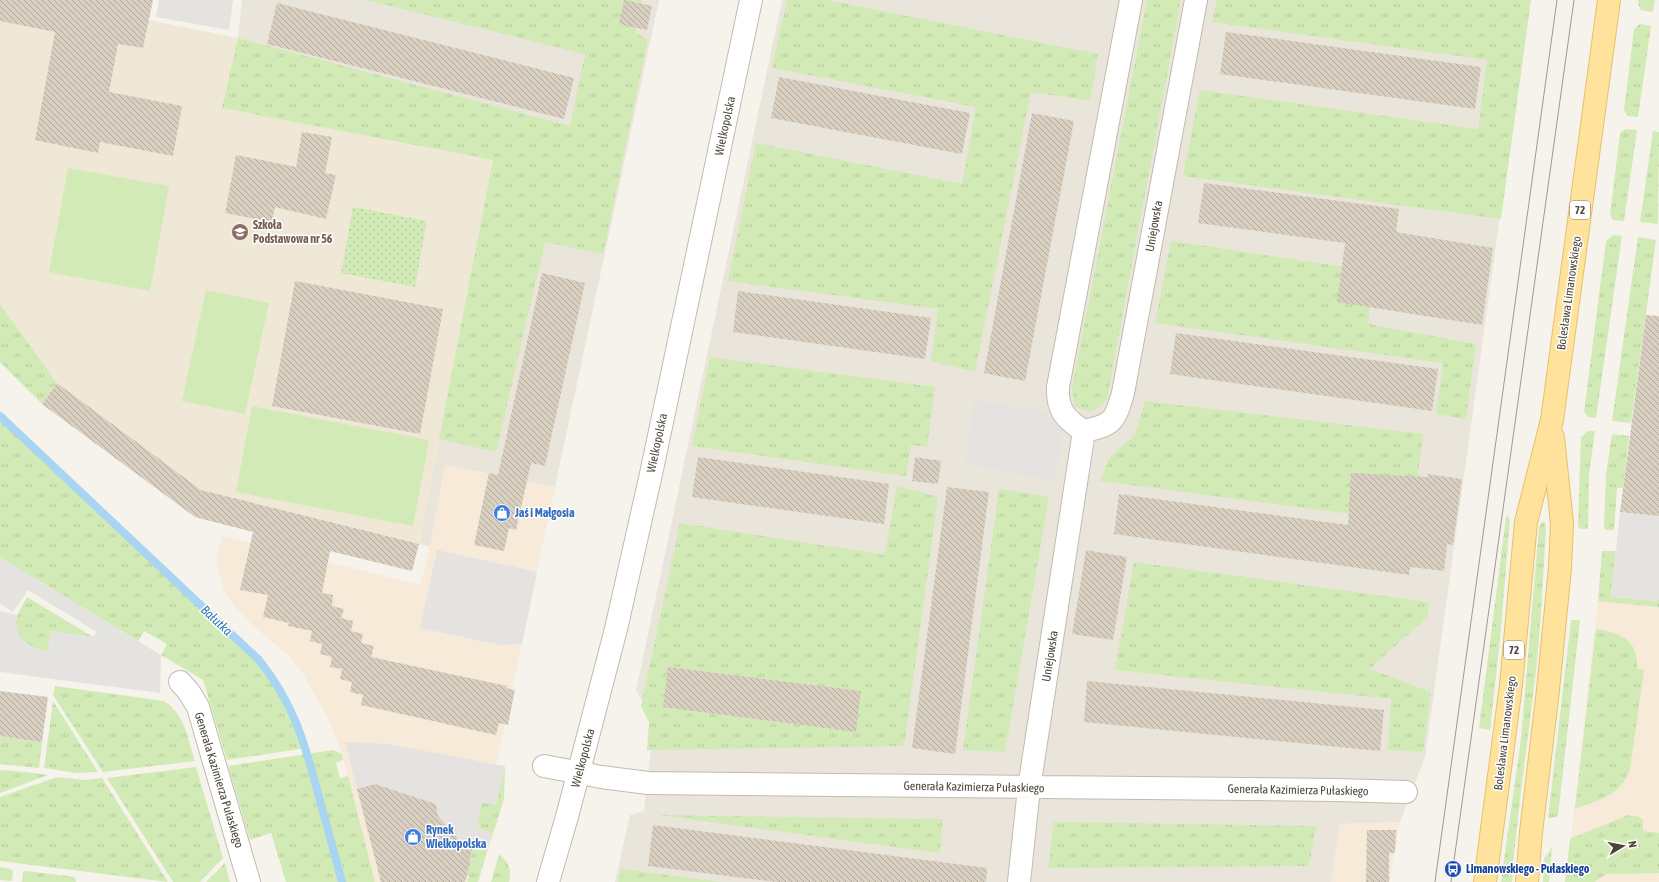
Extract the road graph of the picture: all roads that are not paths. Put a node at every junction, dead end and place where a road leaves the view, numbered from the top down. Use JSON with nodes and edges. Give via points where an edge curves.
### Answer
{"nodes":[{"id":1,"x":751,"y":0,"type":"edge"},
{"id":2,"x":1131,"y":0,"type":"edge"},
{"id":3,"x":1196,"y":0,"type":"edge"},
{"id":4,"x":1609,"y":0,"type":"edge"},
{"id":5,"x":1552,"y":420,"type":"junction"},
{"id":6,"x":1084,"y":431,"type":"junction"},
{"id":7,"x":180,"y":682,"type":"dead end"},
{"id":8,"x":544,"y":766,"type":"dead end"},
{"id":9,"x":579,"y":772,"type":"junction"},
{"id":10,"x":1029,"y":788,"type":"junction"},
{"id":11,"x":1406,"y":792,"type":"dead end"},
{"id":12,"x":249,"y":882,"type":"edge"},
{"id":13,"x":548,"y":882,"type":"edge"},
{"id":14,"x":1019,"y":882,"type":"edge"},
{"id":15,"x":1485,"y":882,"type":"edge"},
{"id":16,"x":1527,"y":882,"type":"edge"}],
"edges":[{"from":1,"to":9,"type":"street","name":"Wielkopolska","via":[[646,497],[616,629]]},
{"from":2,"to":6,"type":"street","via":[[1058,387],[1060,407],[1065,416]]},
{"from":3,"to":6,"type":"street","name":"Uniejowska","via":[[1124,393],[1114,419],[1108,425]]},
{"from":4,"to":5,"type":"main road","name":"Bolesława Limanowskiego","number":"72"},
{"from":5,"to":15,"type":"main road","name":"Bolesława Limanowskiego","number":"72","via":[[1526,522],[1512,685]]},
{"from":5,"to":16,"type":"main road","name":"Bolesława Limanowskiego","number":"72","via":[[1562,524],[1560,568]]},
{"from":6,"to":10,"type":"street","name":"Uniejowska"},
{"from":7,"to":12,"type":"street","name":"Generała Kazimierza Pułaskiego","via":[[198,707]]},
{"from":8,"to":9,"type":"street","name":"Generała Kazimierza Pułaskiego"},
{"from":9,"to":10,"type":"street","name":"Generała Kazimierza Pułaskiego","via":[[648,783]]},
{"from":9,"to":13,"type":"street","name":"Wielkopolska"},
{"from":10,"to":11,"type":"street","name":"Generała Kazimierza Pułaskiego"},
{"from":10,"to":14,"type":"street","name":"Uniejowska"}]}
